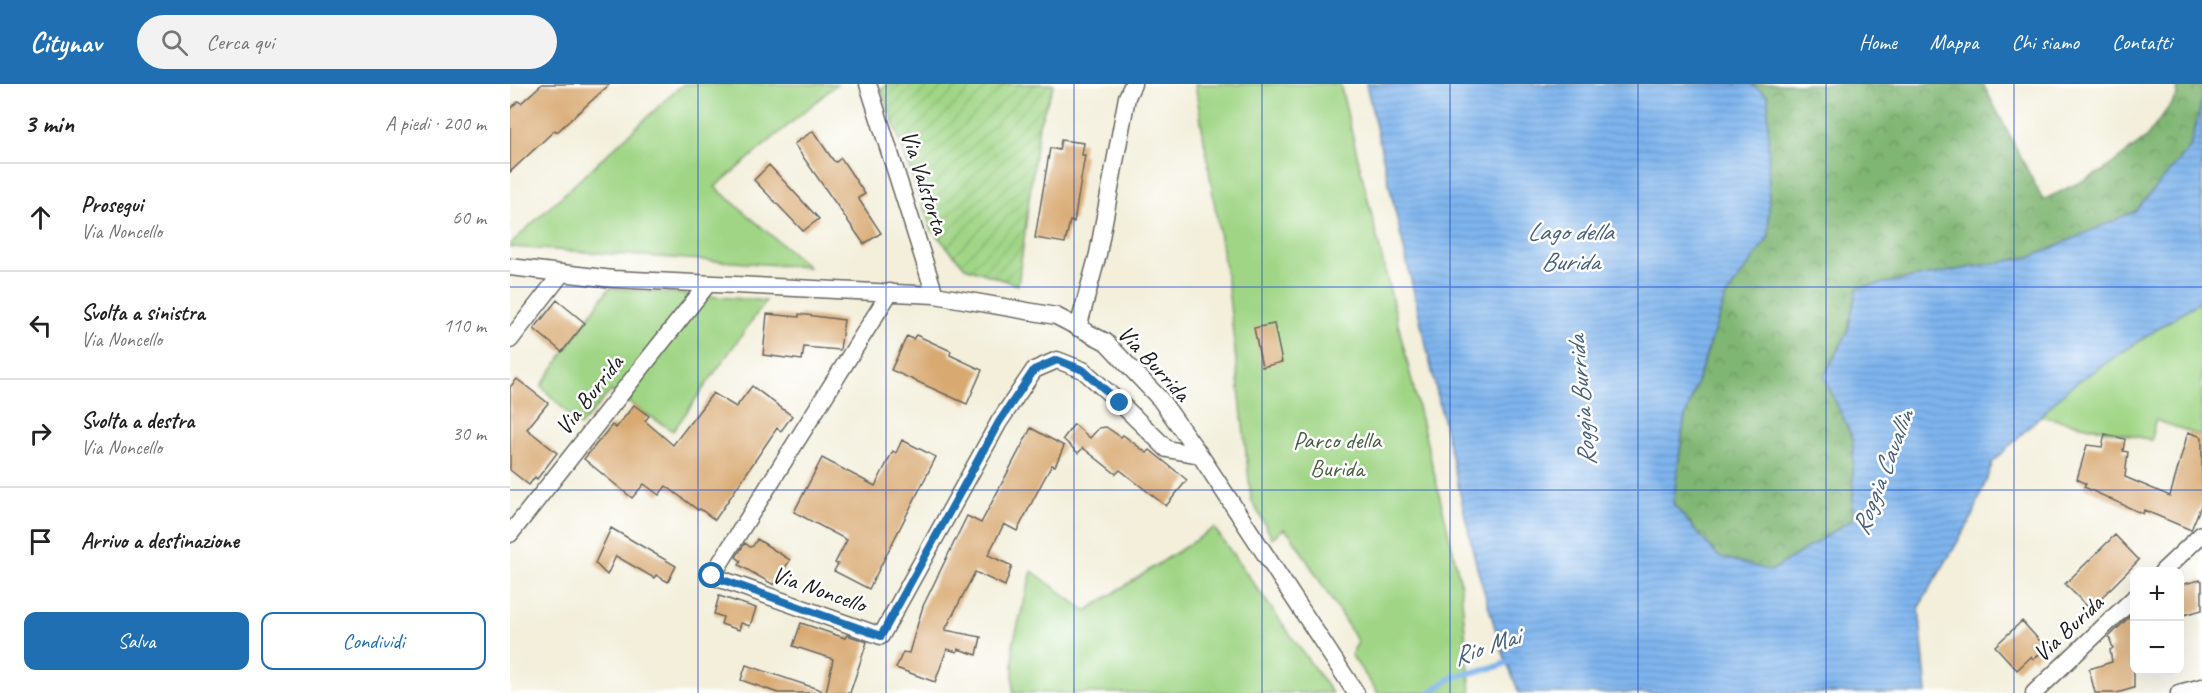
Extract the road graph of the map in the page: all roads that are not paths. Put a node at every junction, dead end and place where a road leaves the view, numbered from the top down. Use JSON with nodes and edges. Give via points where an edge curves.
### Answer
{"nodes":[{"id":1,"x":868,"y":84,"type":"edge"},
{"id":2,"x":1133,"y":84,"type":"edge"},
{"id":3,"x":510,"y":267,"type":"edge"},
{"id":4,"x":562,"y":273,"type":"junction"},
{"id":5,"x":706,"y":285,"type":"junction"},
{"id":6,"x":890,"y":292,"type":"junction"},
{"id":7,"x":935,"y":295,"type":"junction"},
{"id":8,"x":1078,"y":328,"type":"junction"},
{"id":9,"x":510,"y":340,"type":"edge"},
{"id":10,"x":1200,"y":455,"type":"junction"},
{"id":11,"x":510,"y":534,"type":"edge"},
{"id":12,"x":2202,"y":534,"type":"edge"},
{"id":13,"x":2167,"y":567,"type":"edge"},
{"id":14,"x":2130,"y":602,"type":"edge"},
{"id":15,"x":2202,"y":687,"type":"edge"},
{"id":16,"x":1356,"y":693,"type":"edge"},
{"id":17,"x":2034,"y":693,"type":"edge"},
{"id":18,"x":2179,"y":693,"type":"edge"}],
"edges":[{"from":1,"to":7,"type":"street","name":"Via Valstorta"},
{"from":2,"to":8,"type":"street","via":[[1127,97],[1098,254]]},
{"from":3,"to":4,"type":"street","name":"Via Burrida"},
{"from":4,"to":5,"type":"street","name":"Via Burrida"},
{"from":4,"to":9,"type":"street"},
{"from":5,"to":6,"type":"street","name":"Via Burrida"},
{"from":5,"to":11,"type":"street","name":"Via Burrida"},
{"from":6,"to":7,"type":"street","name":"Via Burrida"},
{"from":6,"to":10,"type":"street","name":"Via Noncello","via":[[712,576],[881,636],[999,422],[1034,370],[1057,360],[1083,370],[1167,449]]},
{"from":7,"to":8,"type":"street","name":"Via Burrida","via":[[1056,316]]},
{"from":8,"to":10,"type":"street","name":"Via Burrida","via":[[1106,342],[1160,399]]},
{"from":10,"to":16,"type":"street","name":"Via Burrida"},
{"from":12,"to":13,"type":"street"},
{"from":14,"to":17,"type":"street","name":"Via Burida"},
{"from":15,"to":18,"type":"street"}]}
